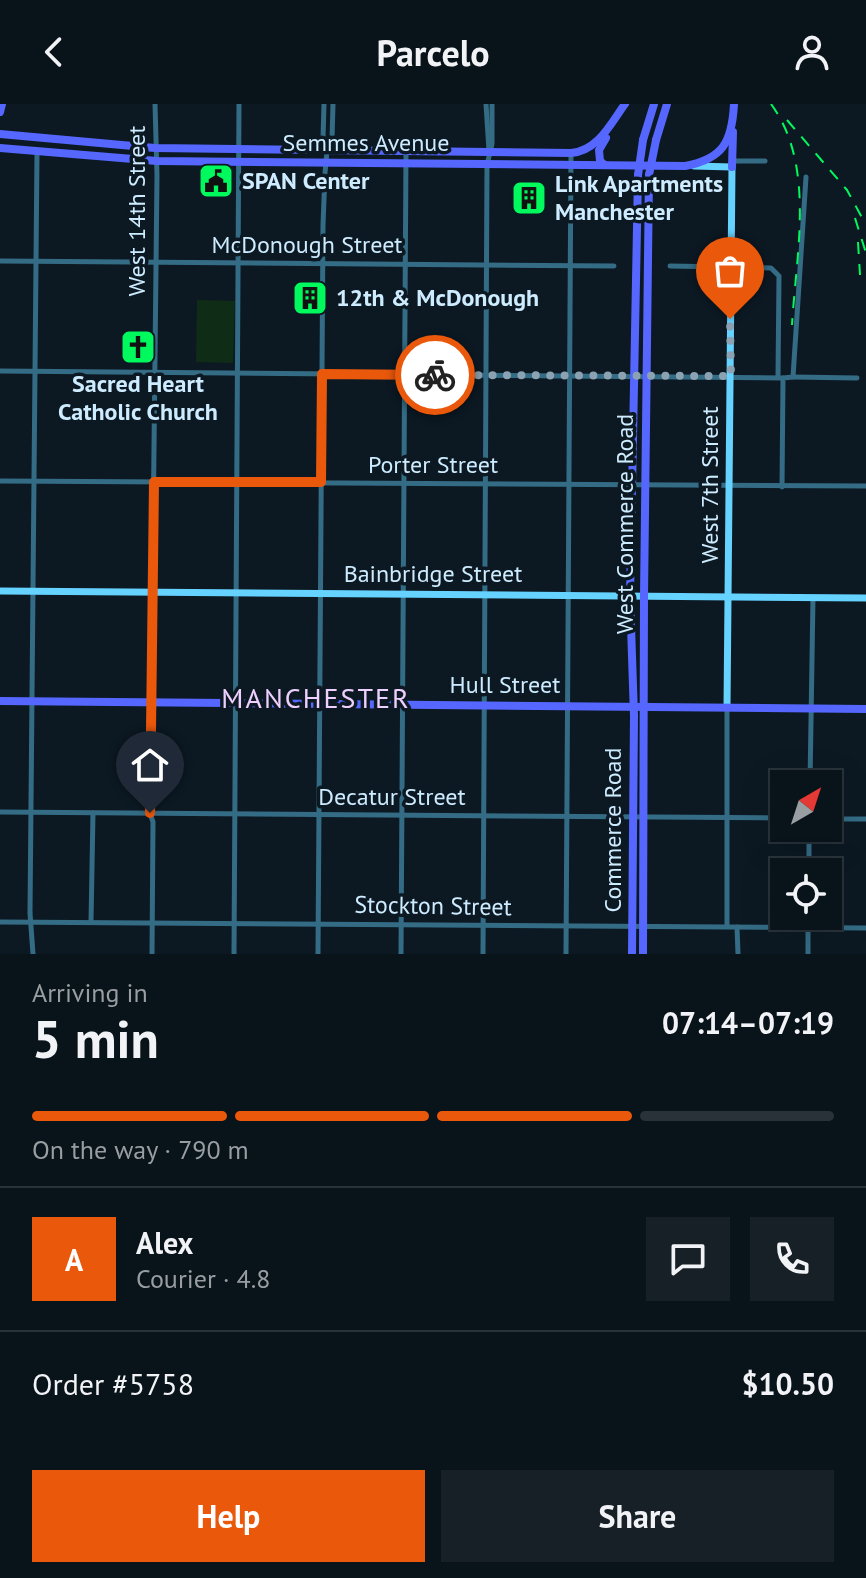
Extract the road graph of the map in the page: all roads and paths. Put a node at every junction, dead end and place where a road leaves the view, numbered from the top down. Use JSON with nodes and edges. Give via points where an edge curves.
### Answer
{"nodes":[{"id":1,"x":2,"y":104,"type":"edge"},
{"id":2,"x":155,"y":104,"type":"edge"},
{"id":3,"x":239,"y":104,"type":"edge"},
{"id":4,"x":324,"y":104,"type":"edge"},
{"id":5,"x":333,"y":104,"type":"edge"},
{"id":6,"x":489,"y":104,"type":"edge"},
{"id":7,"x":654,"y":104,"type":"edge"},
{"id":8,"x":667,"y":104,"type":"edge"},
{"id":9,"x":734,"y":104,"type":"edge"},
{"id":10,"x":622,"y":108,"type":"edge"},
{"id":11,"x":0,"y":112,"type":"edge"},
{"id":12,"x":733,"y":116,"type":"junction"},
{"id":13,"x":0,"y":134,"type":"edge"},
{"id":14,"x":0,"y":148,"type":"edge"},
{"id":15,"x":155,"y":148,"type":"junction"},
{"id":16,"x":240,"y":150,"type":"junction"},
{"id":17,"x":327,"y":151,"type":"junction"},
{"id":18,"x":406,"y":151,"type":"junction"},
{"id":19,"x":489,"y":152,"type":"junction"},
{"id":20,"x":37,"y":153,"type":"junction"},
{"id":21,"x":571,"y":153,"type":"junction"},
{"id":22,"x":157,"y":161,"type":"junction"},
{"id":23,"x":765,"y":161,"type":"dead end"},
{"id":24,"x":240,"y":163,"type":"junction"},
{"id":25,"x":326,"y":163,"type":"junction"},
{"id":26,"x":406,"y":163,"type":"junction"},
{"id":27,"x":732,"y":164,"type":"junction"},
{"id":28,"x":487,"y":165,"type":"junction"},
{"id":29,"x":571,"y":165,"type":"junction"},
{"id":30,"x":605,"y":165,"type":"junction"},
{"id":31,"x":685,"y":166,"type":"junction"},
{"id":32,"x":806,"y":177,"type":"dead end"},
{"id":33,"x":0,"y":261,"type":"edge"},
{"id":34,"x":36,"y":261,"type":"junction"},
{"id":35,"x":156,"y":262,"type":"junction"},
{"id":36,"x":239,"y":263,"type":"junction"},
{"id":37,"x":323,"y":263,"type":"junction"},
{"id":38,"x":406,"y":264,"type":"junction"},
{"id":39,"x":487,"y":264,"type":"junction"},
{"id":40,"x":570,"y":265,"type":"junction"},
{"id":41,"x":614,"y":266,"type":"dead end"},
{"id":42,"x":670,"y":266,"type":"dead end"},
{"id":43,"x":729,"y":267,"type":"junction"},
{"id":44,"x":0,"y":371,"type":"edge"},
{"id":45,"x":36,"y":371,"type":"junction"},
{"id":46,"x":155,"y":372,"type":"junction"},
{"id":47,"x":238,"y":373,"type":"junction"},
{"id":48,"x":322,"y":374,"type":"junction"},
{"id":49,"x":405,"y":375,"type":"junction"},
{"id":50,"x":488,"y":376,"type":"junction"},
{"id":51,"x":634,"y":376,"type":"junction"},
{"id":52,"x":646,"y":376,"type":"junction"},
{"id":53,"x":731,"y":376,"type":"junction"},
{"id":54,"x":569,"y":377,"type":"junction"},
{"id":55,"x":793,"y":377,"type":"junction"},
{"id":56,"x":780,"y":378,"type":"junction"},
{"id":57,"x":857,"y":378,"type":"dead end"},
{"id":58,"x":0,"y":481,"type":"edge"},
{"id":59,"x":35,"y":482,"type":"junction"},
{"id":60,"x":154,"y":482,"type":"junction"},
{"id":61,"x":237,"y":482,"type":"junction"},
{"id":62,"x":321,"y":482,"type":"junction"},
{"id":63,"x":404,"y":482,"type":"junction"},
{"id":64,"x":487,"y":483,"type":"junction"},
{"id":65,"x":568,"y":484,"type":"junction"},
{"id":66,"x":633,"y":486,"type":"junction"},
{"id":67,"x":866,"y":486,"type":"edge"},
{"id":68,"x":645,"y":487,"type":"junction"},
{"id":69,"x":730,"y":487,"type":"junction"},
{"id":70,"x":782,"y":487,"type":"junction"},
{"id":71,"x":0,"y":591,"type":"edge"},
{"id":72,"x":34,"y":591,"type":"junction"},
{"id":73,"x":153,"y":592,"type":"junction"},
{"id":74,"x":236,"y":593,"type":"junction"},
{"id":75,"x":321,"y":593,"type":"junction"},
{"id":76,"x":403,"y":594,"type":"junction"},
{"id":77,"x":485,"y":595,"type":"junction"},
{"id":78,"x":568,"y":595,"type":"junction"},
{"id":79,"x":630,"y":596,"type":"junction"},
{"id":80,"x":644,"y":596,"type":"junction"},
{"id":81,"x":730,"y":597,"type":"junction"},
{"id":82,"x":813,"y":597,"type":"junction"},
{"id":83,"x":866,"y":598,"type":"edge"},
{"id":84,"x":0,"y":701,"type":"edge"},
{"id":85,"x":33,"y":701,"type":"junction"},
{"id":86,"x":152,"y":703,"type":"junction"},
{"id":87,"x":235,"y":703,"type":"junction"},
{"id":88,"x":320,"y":704,"type":"junction"},
{"id":89,"x":401,"y":704,"type":"junction"},
{"id":90,"x":485,"y":705,"type":"junction"},
{"id":91,"x":567,"y":706,"type":"junction"},
{"id":92,"x":633,"y":706,"type":"junction"},
{"id":93,"x":645,"y":706,"type":"junction"},
{"id":94,"x":727,"y":707,"type":"junction"},
{"id":95,"x":811,"y":709,"type":"junction"},
{"id":96,"x":866,"y":709,"type":"edge"},
{"id":97,"x":810,"y":770,"type":"edge"},
{"id":98,"x":0,"y":812,"type":"edge"},
{"id":99,"x":31,"y":812,"type":"junction"},
{"id":100,"x":93,"y":813,"type":"junction"},
{"id":101,"x":150,"y":813,"type":"junction"},
{"id":102,"x":234,"y":814,"type":"junction"},
{"id":103,"x":319,"y":814,"type":"junction"},
{"id":104,"x":400,"y":815,"type":"junction"},
{"id":105,"x":483,"y":815,"type":"junction"},
{"id":106,"x":567,"y":816,"type":"junction"},
{"id":107,"x":633,"y":816,"type":"junction"},
{"id":108,"x":644,"y":817,"type":"junction"},
{"id":109,"x":729,"y":818,"type":"junction"},
{"id":110,"x":770,"y":818,"type":"edge"},
{"id":111,"x":842,"y":819,"type":"edge"},
{"id":112,"x":866,"y":819,"type":"edge"},
{"id":113,"x":0,"y":922,"type":"edge"},
{"id":114,"x":31,"y":922,"type":"junction"},
{"id":115,"x":91,"y":922,"type":"junction"},
{"id":116,"x":152,"y":923,"type":"junction"},
{"id":117,"x":234,"y":923,"type":"junction"},
{"id":118,"x":318,"y":923,"type":"junction"},
{"id":119,"x":401,"y":924,"type":"junction"},
{"id":120,"x":483,"y":925,"type":"junction"},
{"id":121,"x":566,"y":926,"type":"junction"},
{"id":122,"x":632,"y":926,"type":"junction"},
{"id":123,"x":643,"y":926,"type":"junction"},
{"id":124,"x":727,"y":927,"type":"junction"},
{"id":125,"x":737,"y":927,"type":"junction"},
{"id":126,"x":770,"y":928,"type":"edge"},
{"id":127,"x":842,"y":928,"type":"edge"},
{"id":128,"x":866,"y":928,"type":"edge"},
{"id":129,"x":808,"y":930,"type":"edge"},
{"id":130,"x":33,"y":954,"type":"edge"},
{"id":131,"x":152,"y":954,"type":"edge"},
{"id":132,"x":234,"y":954,"type":"edge"},
{"id":133,"x":318,"y":954,"type":"edge"},
{"id":134,"x":401,"y":954,"type":"edge"},
{"id":135,"x":483,"y":954,"type":"edge"},
{"id":136,"x":566,"y":954,"type":"edge"},
{"id":137,"x":632,"y":954,"type":"edge"},
{"id":138,"x":643,"y":954,"type":"edge"},
{"id":139,"x":738,"y":954,"type":"edge"},
{"id":140,"x":808,"y":954,"type":"edge"}],
"edges":[{"from":1,"to":11,"type":"main road"},
{"from":2,"to":15,"type":"street","name":"West 14th Street"},
{"from":3,"to":16,"type":"street"},
{"from":4,"to":17,"type":"street"},
{"from":5,"to":17,"type":"street"},
{"from":6,"to":19,"type":"street"},
{"from":7,"to":51,"type":"main road","name":"West Commerce Road","bridge":true,"via":[[638,175]]},
{"from":8,"to":52,"type":"main road","name":"West Commerce Road","bridge":true,"via":[[649,175]]},
{"from":9,"to":12,"type":"main road"},
{"from":10,"to":21,"type":"main road","via":[[594,144]]},
{"from":10,"to":30,"type":"main road","via":[[599,150]]},
{"from":12,"to":27,"type":"main road"},
{"from":12,"to":31,"type":"main road","via":[[720,153]]},
{"from":13,"to":15,"type":"main road","name":"Semmes Avenue"},
{"from":14,"to":20,"type":"main road","name":"Semmes Avenue"},
{"from":15,"to":16,"type":"main road","name":"Semmes Avenue"},
{"from":15,"to":22,"type":"street","name":"West 14th Street"},
{"from":16,"to":17,"type":"main road","name":"Semmes Avenue"},
{"from":16,"to":24,"type":"street"},
{"from":17,"to":18,"type":"main road","name":"Semmes Avenue"},
{"from":17,"to":25,"type":"street"},
{"from":18,"to":19,"type":"main road","name":"Semmes Avenue"},
{"from":18,"to":26,"type":"street"},
{"from":19,"to":21,"type":"main road","name":"Semmes Avenue"},
{"from":19,"to":28,"type":"street"},
{"from":20,"to":22,"type":"main road","name":"Semmes Avenue"},
{"from":20,"to":34,"type":"street"},
{"from":21,"to":29,"type":"street"},
{"from":22,"to":24,"type":"main road","name":"Semmes Avenue"},
{"from":22,"to":35,"type":"street","name":"West 14th Street"},
{"from":23,"to":27,"type":"street"},
{"from":24,"to":25,"type":"main road","name":"Semmes Avenue"},
{"from":24,"to":36,"type":"street"},
{"from":25,"to":26,"type":"main road","name":"Semmes Avenue"},
{"from":25,"to":37,"type":"street"},
{"from":26,"to":28,"type":"main road","name":"Semmes Avenue"},
{"from":26,"to":38,"type":"street"},
{"from":27,"to":31,"type":"street","name":"Semmes Avenue"},
{"from":27,"to":43,"type":"street","name":"West 7th Street"},
{"from":28,"to":29,"type":"main road","name":"Semmes Avenue"},
{"from":28,"to":39,"type":"street"},
{"from":29,"to":30,"type":"main road","name":"Semmes Avenue"},
{"from":29,"to":40,"type":"street"},
{"from":30,"to":31,"type":"main road","name":"Semmes Avenue"},
{"from":32,"to":55,"type":"street"},
{"from":33,"to":34,"type":"street","name":"McDonough Street"},
{"from":34,"to":35,"type":"street","name":"McDonough Street"},
{"from":34,"to":45,"type":"street"},
{"from":35,"to":36,"type":"street","name":"McDonough Street"},
{"from":35,"to":46,"type":"street","name":"West 14th Street"},
{"from":36,"to":37,"type":"street","name":"McDonough Street"},
{"from":36,"to":47,"type":"street"},
{"from":37,"to":38,"type":"street","name":"McDonough Street"},
{"from":37,"to":48,"type":"street"},
{"from":38,"to":39,"type":"street","name":"McDonough Street"},
{"from":38,"to":49,"type":"street"},
{"from":39,"to":40,"type":"street","name":"McDonough Street"},
{"from":39,"to":50,"type":"street"},
{"from":40,"to":41,"type":"street","name":"McDonough Street"},
{"from":40,"to":54,"type":"street"},
{"from":42,"to":43,"type":"street"},
{"from":43,"to":53,"type":"street","name":"West 7th Street"},
{"from":43,"to":56,"type":"street","via":[[771,268],[778,273]]},
{"from":44,"to":45,"type":"street"},
{"from":45,"to":46,"type":"street"},
{"from":45,"to":59,"type":"street"},
{"from":46,"to":47,"type":"street"},
{"from":46,"to":60,"type":"street","name":"West 14th Street"},
{"from":47,"to":48,"type":"street"},
{"from":47,"to":61,"type":"street"},
{"from":48,"to":49,"type":"street"},
{"from":48,"to":62,"type":"street"},
{"from":49,"to":50,"type":"street"},
{"from":49,"to":63,"type":"street"},
{"from":50,"to":54,"type":"street"},
{"from":50,"to":64,"type":"street"},
{"from":51,"to":52,"type":"street"},
{"from":51,"to":54,"type":"street"},
{"from":51,"to":66,"type":"main road","name":"West Commerce Road"},
{"from":52,"to":53,"type":"street"},
{"from":52,"to":68,"type":"main road","name":"West Commerce Road"},
{"from":53,"to":56,"type":"street"},
{"from":53,"to":69,"type":"street","name":"West 7th Street"},
{"from":54,"to":65,"type":"street"},
{"from":55,"to":56,"type":"street"},
{"from":55,"to":57,"type":"street"},
{"from":56,"to":70,"type":"street"},
{"from":58,"to":59,"type":"street","name":"Porter Street"},
{"from":59,"to":60,"type":"street","name":"Porter Street"},
{"from":59,"to":72,"type":"street"},
{"from":60,"to":61,"type":"street","name":"Porter Street"},
{"from":60,"to":73,"type":"street","name":"West 14th Street"},
{"from":61,"to":62,"type":"street","name":"Porter Street"},
{"from":61,"to":74,"type":"street"},
{"from":62,"to":63,"type":"street","name":"Porter Street"},
{"from":62,"to":75,"type":"street"},
{"from":63,"to":64,"type":"street","name":"Porter Street"},
{"from":63,"to":76,"type":"street"},
{"from":64,"to":65,"type":"street","name":"Porter Street"},
{"from":64,"to":77,"type":"street"},
{"from":65,"to":66,"type":"street","name":"Porter Street"},
{"from":65,"to":78,"type":"street"},
{"from":66,"to":68,"type":"street","name":"Porter Street"},
{"from":66,"to":79,"type":"main road","name":"West Commerce Road"},
{"from":67,"to":70,"type":"street","name":"Porter Street"},
{"from":68,"to":69,"type":"street","name":"Porter Street"},
{"from":68,"to":80,"type":"main road","name":"West Commerce Road"},
{"from":69,"to":70,"type":"street","name":"Porter Street"},
{"from":69,"to":81,"type":"street","name":"West 7th Street"},
{"from":71,"to":72,"type":"street","name":"Bainbridge Street"},
{"from":72,"to":73,"type":"street","name":"Bainbridge Street"},
{"from":72,"to":85,"type":"street"},
{"from":73,"to":74,"type":"street","name":"Bainbridge Street"},
{"from":73,"to":86,"type":"street","name":"West 14th Street"},
{"from":74,"to":75,"type":"street","name":"Bainbridge Street"},
{"from":74,"to":87,"type":"street"},
{"from":75,"to":76,"type":"street","name":"Bainbridge Street"},
{"from":75,"to":88,"type":"street"},
{"from":76,"to":77,"type":"street","name":"Bainbridge Street"},
{"from":76,"to":89,"type":"street"},
{"from":77,"to":78,"type":"street","name":"Bainbridge Street"},
{"from":77,"to":90,"type":"street"},
{"from":78,"to":79,"type":"street","name":"Bainbridge Street"},
{"from":78,"to":91,"type":"street"},
{"from":79,"to":80,"type":"street","name":"Bainbridge Street"},
{"from":79,"to":92,"type":"main road","name":"West Commerce Road"},
{"from":80,"to":81,"type":"street","name":"Bainbridge Street"},
{"from":80,"to":93,"type":"main road","name":"West Commerce Road"},
{"from":81,"to":82,"type":"street","name":"Bainbridge Street"},
{"from":81,"to":94,"type":"street","name":"West 7th Street"},
{"from":82,"to":83,"type":"street","name":"Bainbridge Street"},
{"from":82,"to":95,"type":"street"},
{"from":84,"to":85,"type":"main road","name":"Hull Street"},
{"from":85,"to":86,"type":"main road","name":"Hull Street"},
{"from":85,"to":99,"type":"street"},
{"from":86,"to":87,"type":"main road","name":"Hull Street"},
{"from":86,"to":101,"type":"street","name":"West 14th Street"},
{"from":87,"to":88,"type":"main road","name":"Hull Street"},
{"from":87,"to":102,"type":"street"},
{"from":88,"to":89,"type":"main road","name":"Hull Street"},
{"from":88,"to":103,"type":"street"},
{"from":89,"to":90,"type":"main road","name":"Hull Street"},
{"from":89,"to":104,"type":"street"},
{"from":90,"to":91,"type":"main road","name":"Hull Street"},
{"from":90,"to":105,"type":"street"},
{"from":91,"to":92,"type":"main road","name":"Hull Street"},
{"from":91,"to":106,"type":"street"},
{"from":92,"to":93,"type":"main road","name":"Hull Street"},
{"from":92,"to":107,"type":"main road","name":"Commerce Road"},
{"from":93,"to":94,"type":"main road","name":"Hull Street"},
{"from":93,"to":108,"type":"main road","name":"Commerce Road"},
{"from":94,"to":95,"type":"main road","name":"Hull Street"},
{"from":94,"to":109,"type":"street"},
{"from":95,"to":96,"type":"main road","name":"Hull Street"},
{"from":95,"to":97,"type":"street"},
{"from":98,"to":99,"type":"street","name":"Decatur Street"},
{"from":99,"to":100,"type":"street","name":"Decatur Street"},
{"from":99,"to":114,"type":"street"},
{"from":100,"to":101,"type":"street","name":"Decatur Street"},
{"from":100,"to":115,"type":"street"},
{"from":101,"to":102,"type":"street","name":"Decatur Street"},
{"from":101,"to":116,"type":"street","name":"West 14th Street"},
{"from":102,"to":103,"type":"street","name":"Decatur Street"},
{"from":102,"to":117,"type":"street"},
{"from":103,"to":104,"type":"street","name":"Decatur Street"},
{"from":103,"to":118,"type":"street"},
{"from":104,"to":105,"type":"street","name":"Decatur Street"},
{"from":104,"to":119,"type":"street"},
{"from":105,"to":106,"type":"street","name":"Decatur Street"},
{"from":105,"to":120,"type":"street"},
{"from":106,"to":107,"type":"street","name":"Decatur Street"},
{"from":106,"to":121,"type":"street"},
{"from":107,"to":108,"type":"street","name":"Decatur Street"},
{"from":107,"to":122,"type":"main road","name":"Commerce Road"},
{"from":108,"to":109,"type":"street","name":"Decatur Street"},
{"from":108,"to":123,"type":"main road","name":"Commerce Road"},
{"from":109,"to":110,"type":"street","name":"Decatur Street"},
{"from":109,"to":124,"type":"street"},
{"from":111,"to":112,"type":"street"},
{"from":113,"to":114,"type":"street","name":"Stockton Street"},
{"from":114,"to":115,"type":"street","name":"Stockton Street"},
{"from":114,"to":130,"type":"street"},
{"from":115,"to":116,"type":"street","name":"Stockton Street"},
{"from":116,"to":117,"type":"street","name":"Stockton Street"},
{"from":116,"to":131,"type":"street","name":"West 14th Street"},
{"from":117,"to":118,"type":"street","name":"Stockton Street"},
{"from":117,"to":132,"type":"street"},
{"from":118,"to":119,"type":"street","name":"Stockton Street"},
{"from":118,"to":133,"type":"street"},
{"from":119,"to":120,"type":"street","name":"Stockton Street"},
{"from":119,"to":134,"type":"street"},
{"from":120,"to":121,"type":"street","name":"Stockton Street"},
{"from":120,"to":135,"type":"street"},
{"from":121,"to":122,"type":"street","name":"Stockton Street"},
{"from":121,"to":136,"type":"street"},
{"from":122,"to":123,"type":"street","name":"Stockton Street"},
{"from":122,"to":137,"type":"main road","name":"Commerce Road"},
{"from":123,"to":124,"type":"street","name":"Stockton Street"},
{"from":123,"to":138,"type":"main road","name":"Commerce Road"},
{"from":124,"to":125,"type":"street","name":"Stockton Street"},
{"from":125,"to":126,"type":"street","name":"Stockton Street"},
{"from":125,"to":139,"type":"street"},
{"from":127,"to":128,"type":"street","name":"Stockton Street"},
{"from":129,"to":140,"type":"street"}]}
